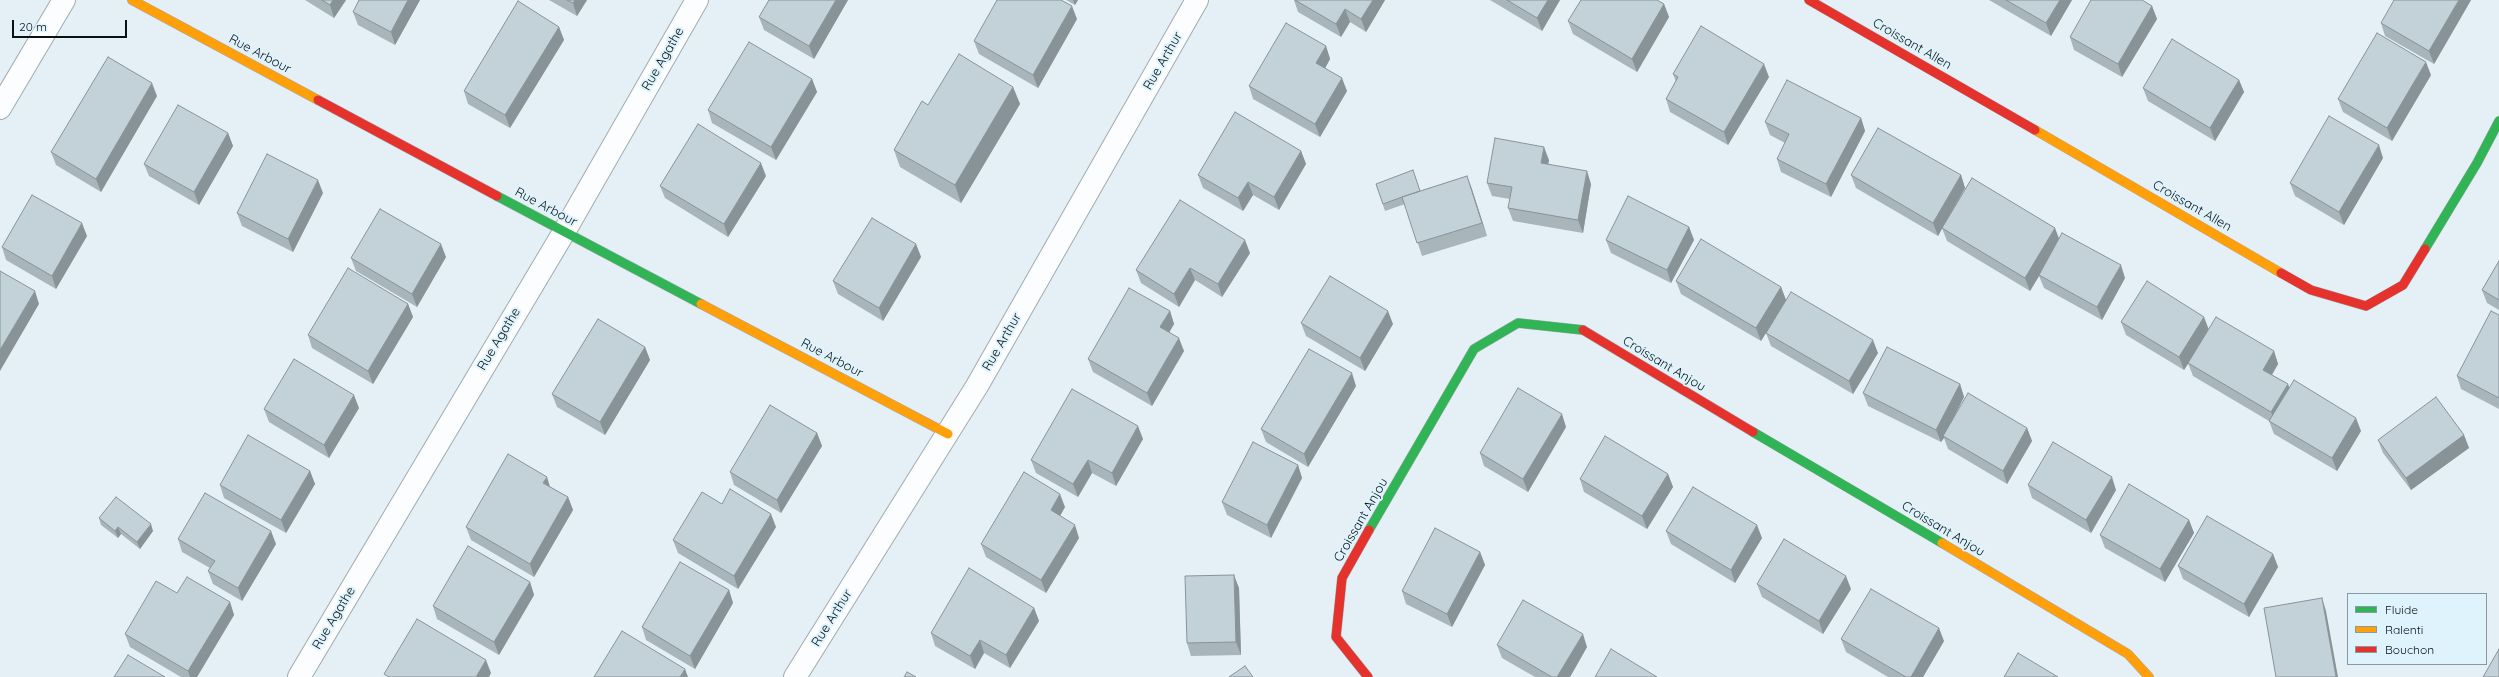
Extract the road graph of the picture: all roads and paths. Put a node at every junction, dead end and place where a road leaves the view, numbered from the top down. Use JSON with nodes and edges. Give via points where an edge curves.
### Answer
{"nodes":[{"id":1,"x":64,"y":0,"type":"edge"},
{"id":2,"x":132,"y":0,"type":"edge"},
{"id":3,"x":697,"y":0,"type":"edge"},
{"id":4,"x":1197,"y":0,"type":"edge"},
{"id":5,"x":1809,"y":0,"type":"edge"},
{"id":6,"x":0,"y":108,"type":"edge"},
{"id":7,"x":2499,"y":121,"type":"edge"},
{"id":8,"x":564,"y":232,"type":"junction"},
{"id":9,"x":948,"y":434,"type":"junction"},
{"id":10,"x":299,"y":677,"type":"edge"},
{"id":11,"x":795,"y":677,"type":"edge"},
{"id":12,"x":1368,"y":677,"type":"edge"},
{"id":13,"x":2149,"y":677,"type":"edge"}],
"edges":[{"from":1,"to":6,"type":"street"},
{"from":2,"to":8,"type":"street","name":"Rue Arbour"},
{"from":3,"to":8,"type":"street","name":"Rue Agathe"},
{"from":4,"to":9,"type":"street","name":"Rue Arthur"},
{"from":5,"to":7,"type":"street","name":"Croissant Allen","via":[[2310,290],[2366,306],[2403,285],[2477,163]]},
{"from":8,"to":9,"type":"street","name":"Rue Arbour"},
{"from":8,"to":10,"type":"street","name":"Rue Agathe"},
{"from":9,"to":11,"type":"street","name":"Rue Arthur"},
{"from":12,"to":13,"type":"street","name":"Croissant Anjou","via":[[1336,637],[1342,578],[1474,349],[1518,322],[1580,329],[2128,654]]}]}
